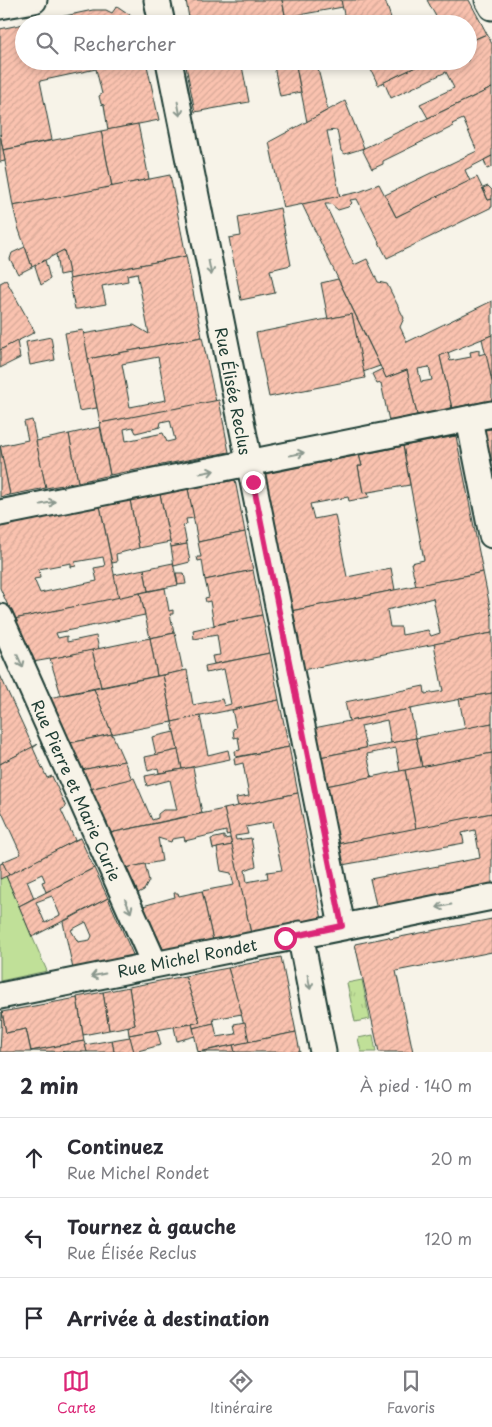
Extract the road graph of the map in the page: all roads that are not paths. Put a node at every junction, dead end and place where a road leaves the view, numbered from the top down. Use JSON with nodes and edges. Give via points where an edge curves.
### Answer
{"nodes":[{"id":1,"x":34,"y":0,"type":"edge"},
{"id":2,"x":157,"y":0,"type":"edge"},
{"id":3,"x":488,"y":0,"type":"edge"},
{"id":4,"x":0,"y":6,"type":"edge"},
{"id":5,"x":492,"y":7,"type":"edge"},
{"id":6,"x":160,"y":15,"type":"edge"},
{"id":7,"x":171,"y":70,"type":"edge"},
{"id":8,"x":481,"y":417,"type":"edge"},
{"id":9,"x":249,"y":464,"type":"junction"},
{"id":10,"x":0,"y":513,"type":"edge"},
{"id":11,"x":492,"y":535,"type":"edge"},
{"id":12,"x":0,"y":616,"type":"edge"},
{"id":13,"x":492,"y":897,"type":"edge"},
{"id":14,"x":342,"y":926,"type":"junction"},
{"id":15,"x":300,"y":934,"type":"junction"},
{"id":16,"x":154,"y":963,"type":"junction"},
{"id":17,"x":0,"y":996,"type":"edge"},
{"id":18,"x":323,"y":1052,"type":"edge"}],
"edges":[{"from":1,"to":4,"type":"street"},
{"from":2,"to":6,"type":"street"},
{"from":3,"to":5,"type":"street"},
{"from":7,"to":9,"type":"street","name":"Rue Élisée Reclus","one_way":true},
{"from":9,"to":8,"type":"street","one_way":true},
{"from":8,"to":11,"type":"street"},
{"from":10,"to":9,"type":"street","one_way":true},
{"from":9,"to":14,"type":"street","name":"Rue Élisée Reclus"},
{"from":12,"to":16,"type":"street","name":"Rue Pierre et Marie Curie","one_way":true},
{"from":13,"to":14,"type":"street","name":"Rue Michel Rondet","one_way":true},
{"from":14,"to":15,"type":"street","name":"Rue Michel Rondet"},
{"from":15,"to":16,"type":"street","name":"Rue Michel Rondet"},
{"from":15,"to":18,"type":"street","one_way":true},
{"from":16,"to":17,"type":"street","name":"Rue Michel Rondet","one_way":true}]}
